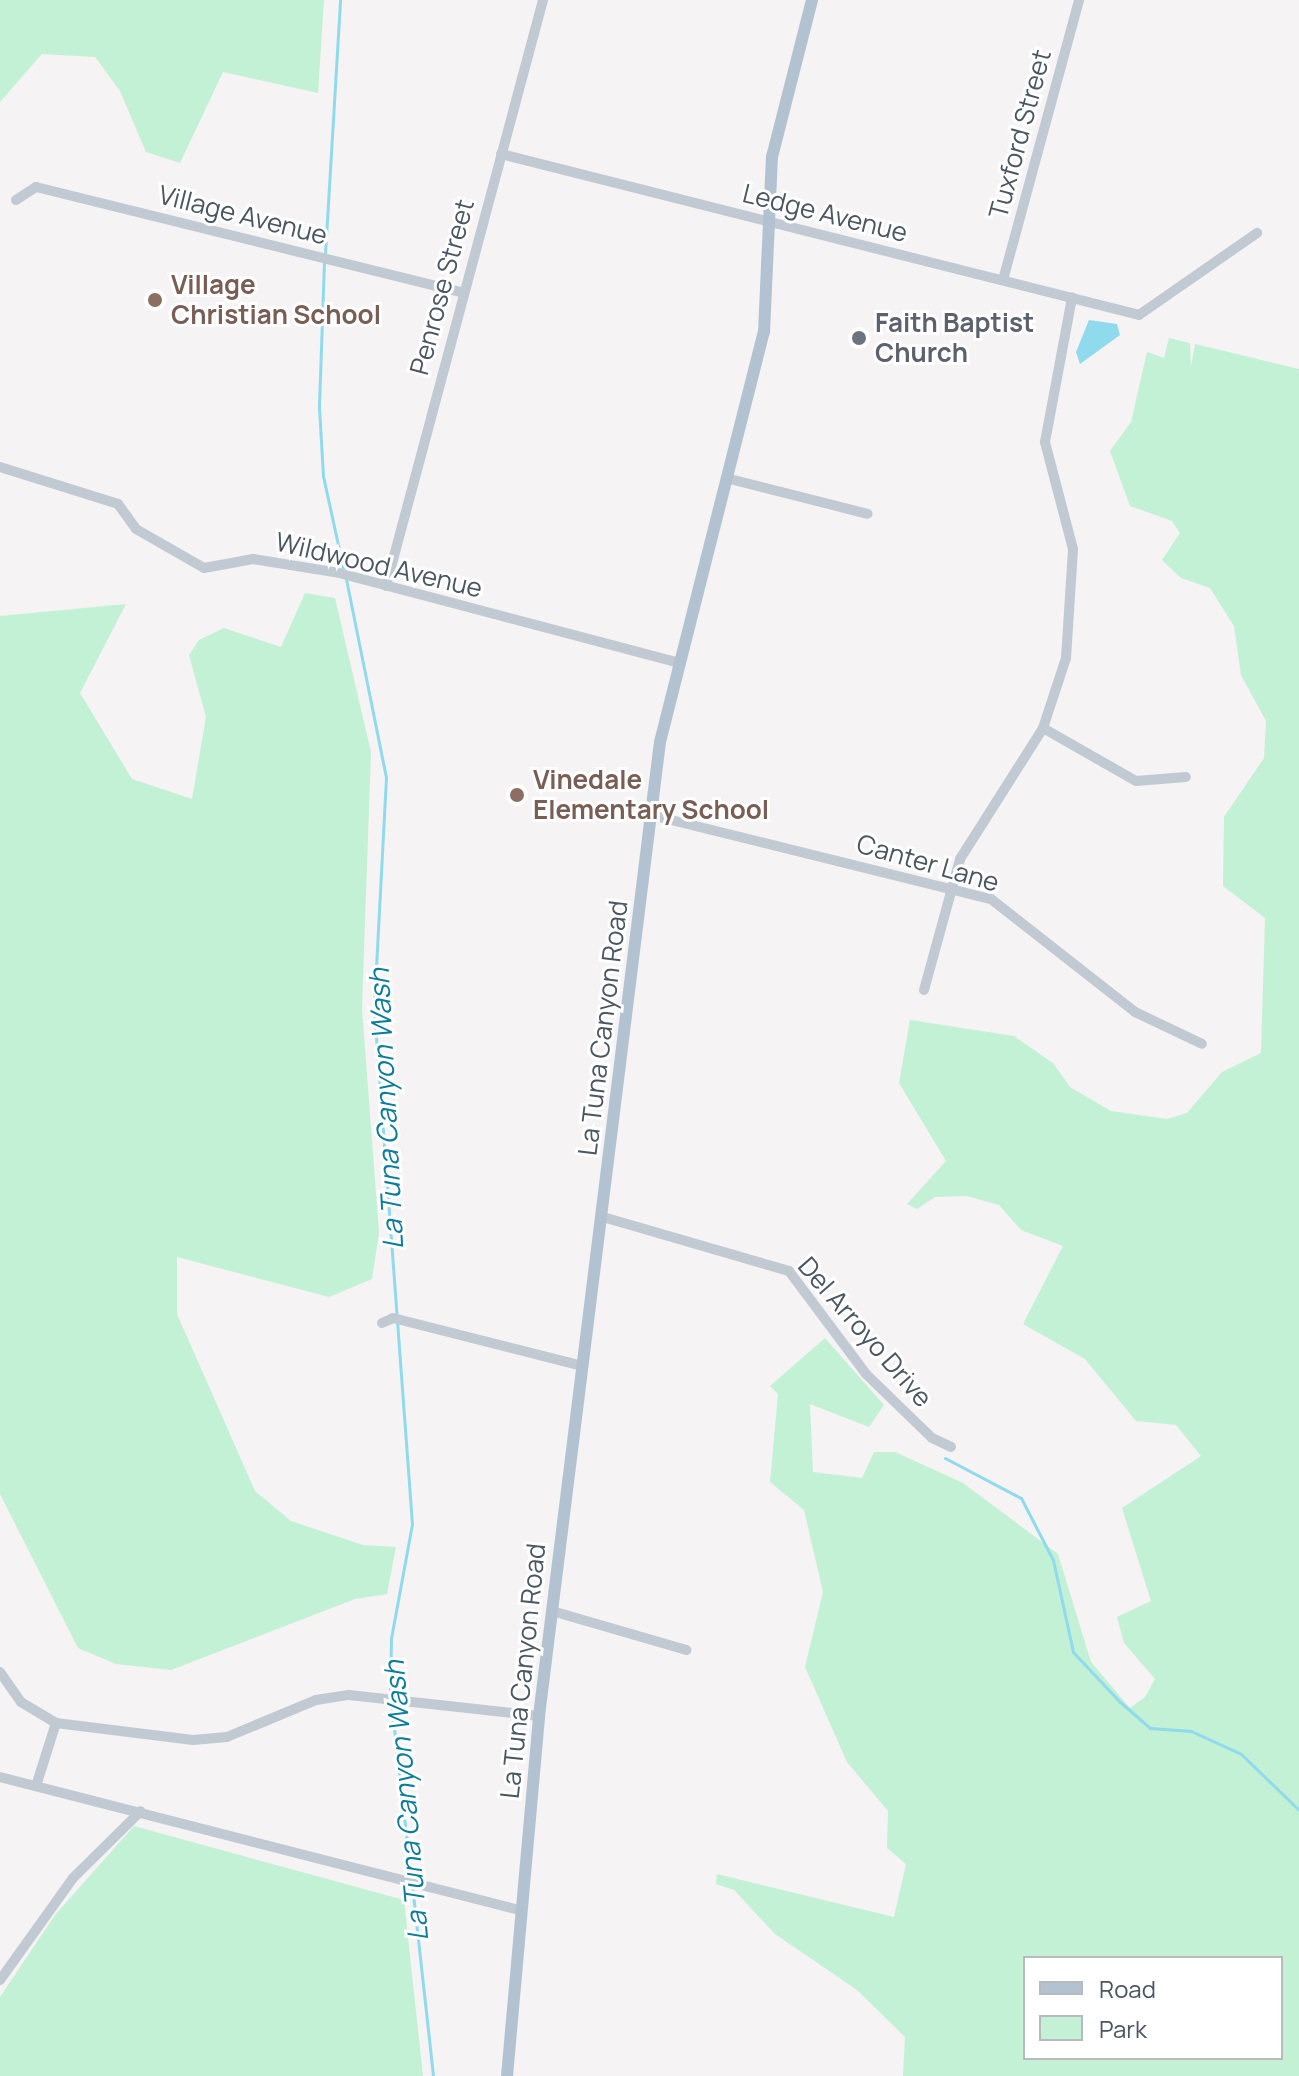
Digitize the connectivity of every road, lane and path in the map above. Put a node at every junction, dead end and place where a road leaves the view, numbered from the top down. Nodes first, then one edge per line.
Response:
1 (543, 0) edge
2 (812, 0) edge
3 (1079, 0) edge
4 (501, 154) junction
5 (16, 200) dead end
6 (772, 222) junction
7 (1257, 233) dead end
8 (1003, 280) junction
9 (463, 293) junction
10 (1072, 298) junction
11 (0, 467) edge
12 (726, 478) junction
13 (868, 514) dead end
14 (386, 586) junction
15 (676, 662) junction
16 (1043, 728) junction
17 (1186, 777) dead end
18 (651, 815) junction
19 (951, 888) junction
20 (924, 990) dead end
21 (1202, 1044) dead end
22 (603, 1217) junction
23 (393, 1320) dead end
24 (583, 1366) junction
25 (951, 1447) dead end
26 (552, 1611) junction
27 (686, 1650) dead end
28 (0, 1672) edge
29 (539, 1716) junction
30 (56, 1723) junction
31 (0, 1777) edge
32 (36, 1786) junction
33 (141, 1811) junction
34 (519, 1910) junction
35 (0, 1980) edge
36 (507, 2076) edge

1 - 4 street, Penrose Street
2 - 6 main road, La Tuna Canyon Road
3 - 8 street, Tuxford Street
4 - 6 street, Ledge Avenue
4 - 9 street, Penrose Street
5 - 9 street, Village Avenue
6 - 8 street, Ledge Avenue
6 - 12 main road, La Tuna Canyon Road
7 - 10 street, Ledge Avenue
8 - 10 street, Ledge Avenue
9 - 14 street, Penrose Street
10 - 16 street
11 - 14 street, Wildwood Avenue
12 - 13 street
12 - 15 main road, La Tuna Canyon Road
14 - 15 street, Wildwood Avenue
15 - 18 main road, La Tuna Canyon Road
16 - 17 street
16 - 19 street
18 - 19 street, Canter Lane
18 - 22 main road, La Tuna Canyon Road
19 - 20 street
19 - 21 street, Canter Lane
22 - 24 main road, La Tuna Canyon Road
22 - 25 street, Del Arroyo Drive
23 - 24 street
24 - 26 main road, La Tuna Canyon Road
26 - 27 street
26 - 29 main road, La Tuna Canyon Road
28 - 30 street
29 - 30 street
29 - 34 main road, La Tuna Canyon Road
30 - 32 street
31 - 32 street
32 - 33 street
33 - 34 street
33 - 35 street
34 - 36 main road, La Tuna Canyon Road

